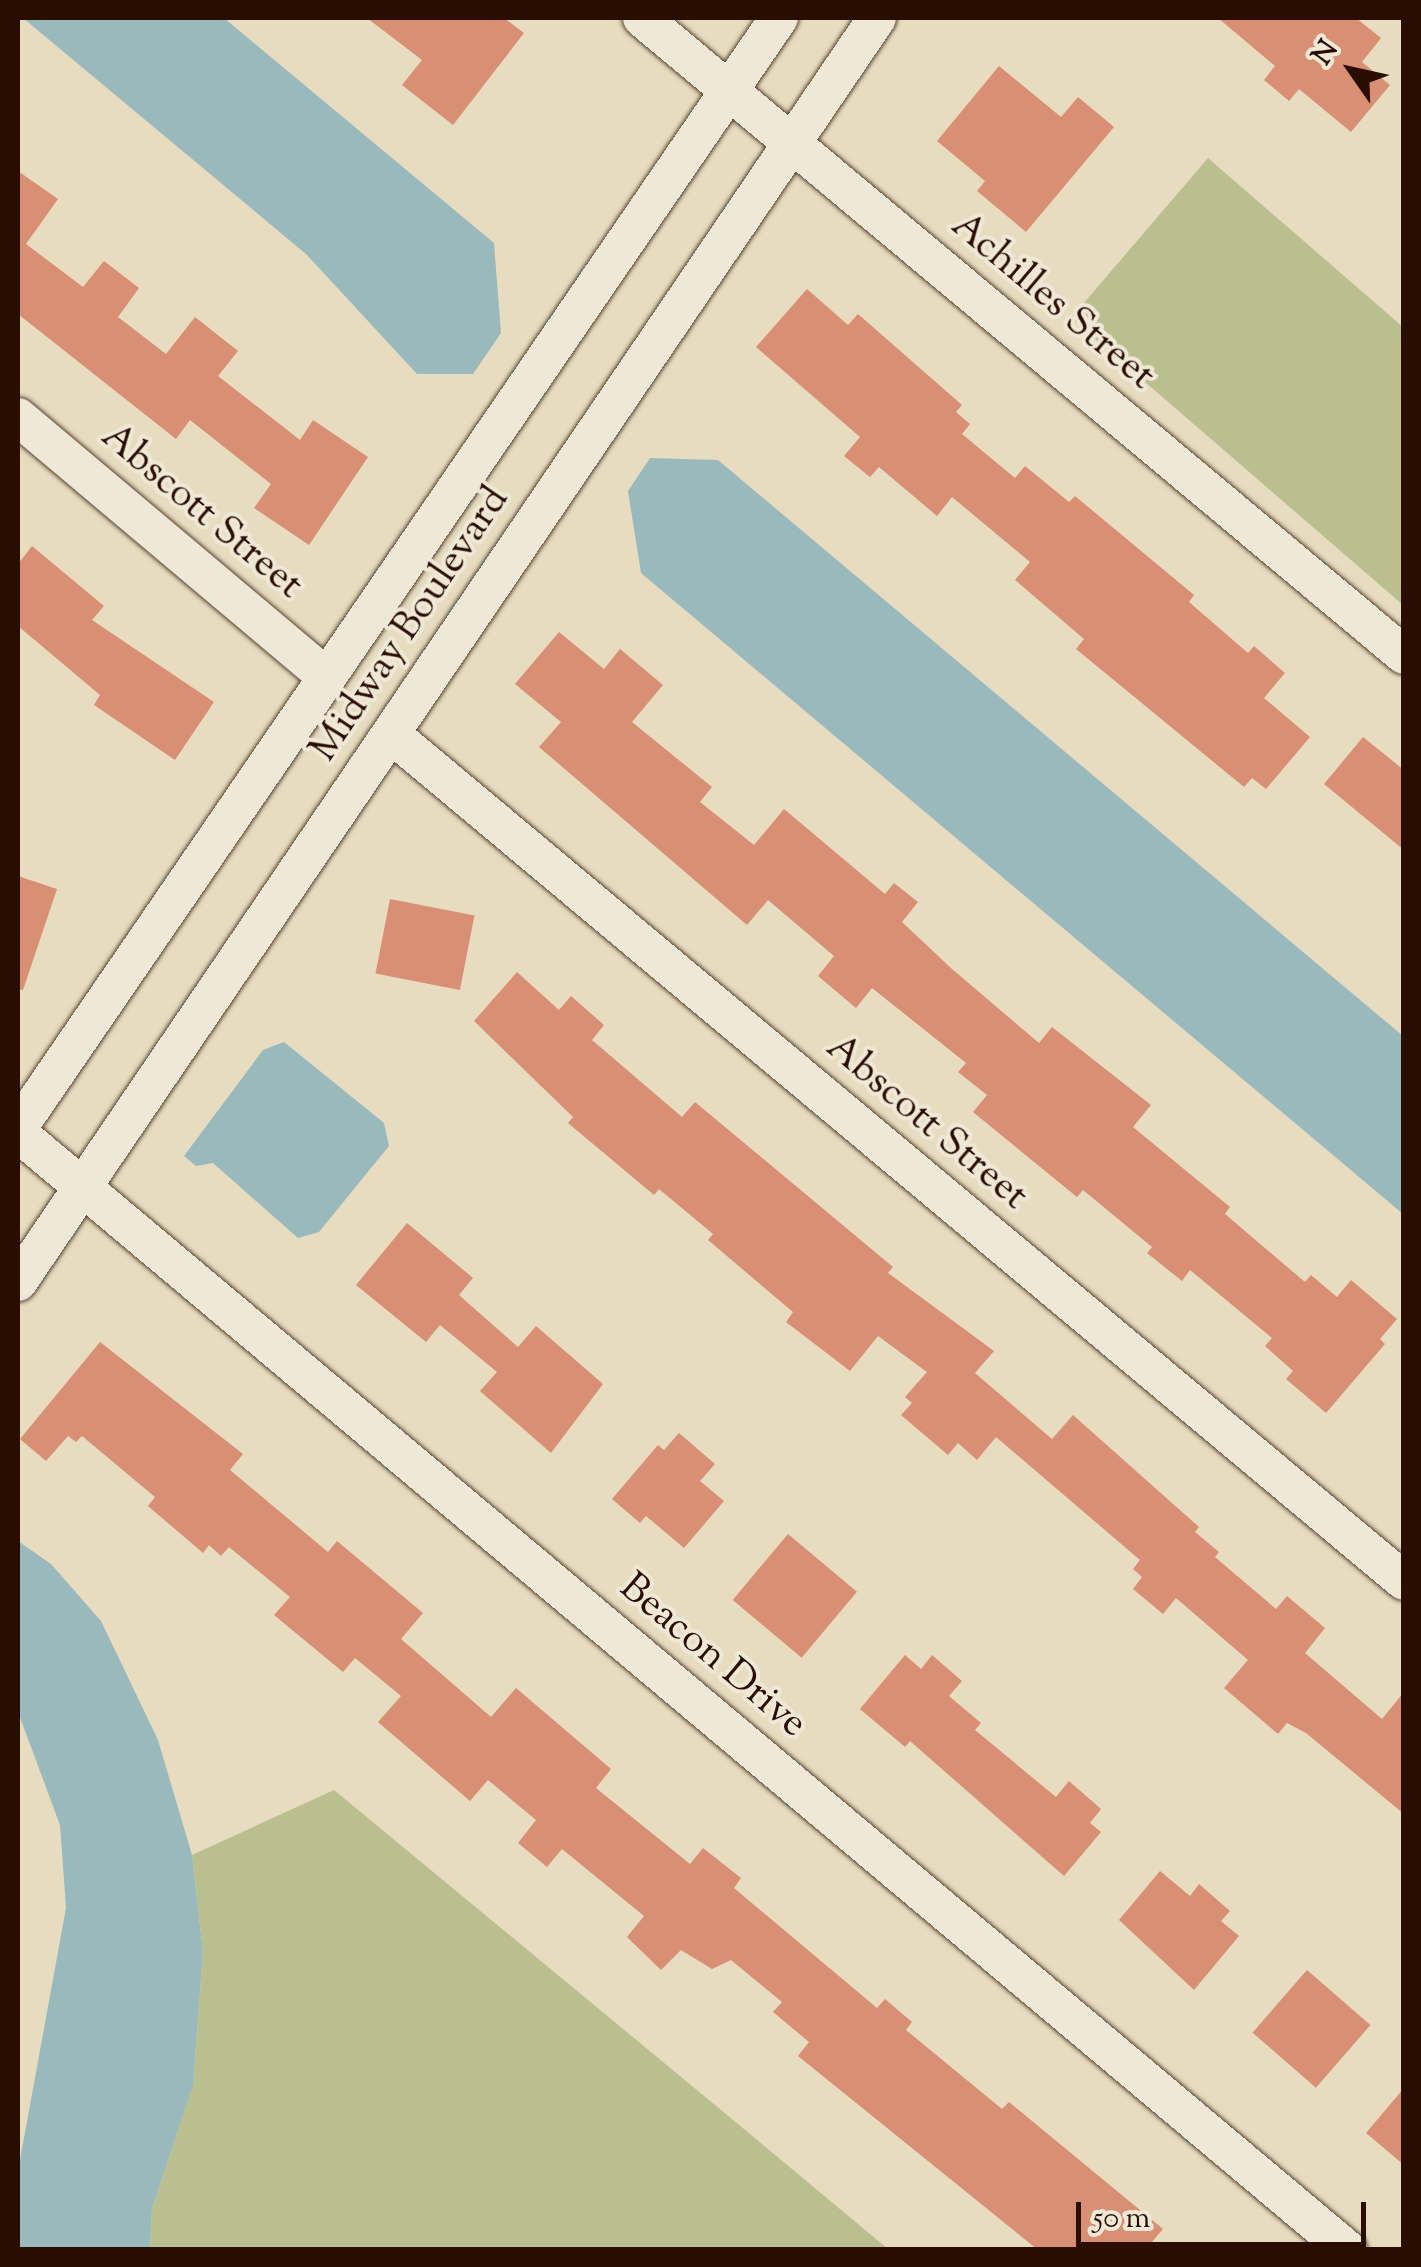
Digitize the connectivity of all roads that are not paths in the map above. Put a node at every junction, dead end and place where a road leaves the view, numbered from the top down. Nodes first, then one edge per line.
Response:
1 (642, 18) edge
2 (779, 18) edge
3 (877, 18) edge
4 (730, 91) junction
5 (792, 143) junction
6 (18, 417) edge
7 (1404, 655) edge
8 (326, 676) junction
9 (391, 734) junction
10 (18, 1131) edge
11 (82, 1187) junction
12 (18, 1282) edge
13 (1404, 1581) edge
14 (1348, 2250) edge

1 - 4 street, Achilles Street
2 - 4 street, Midway Boulevard
3 - 5 street, Midway Boulevard
4 - 5 street, Achilles Street
4 - 8 street, Midway Boulevard
5 - 7 street, Achilles Street
5 - 9 street, Midway Boulevard
6 - 8 street, Abscott Street
8 - 10 street, Midway Boulevard
9 - 11 street, Midway Boulevard
9 - 13 street, Abscott Street
10 - 11 street, Beacon Drive
11 - 12 street, Midway Boulevard
11 - 14 street, Beacon Drive

